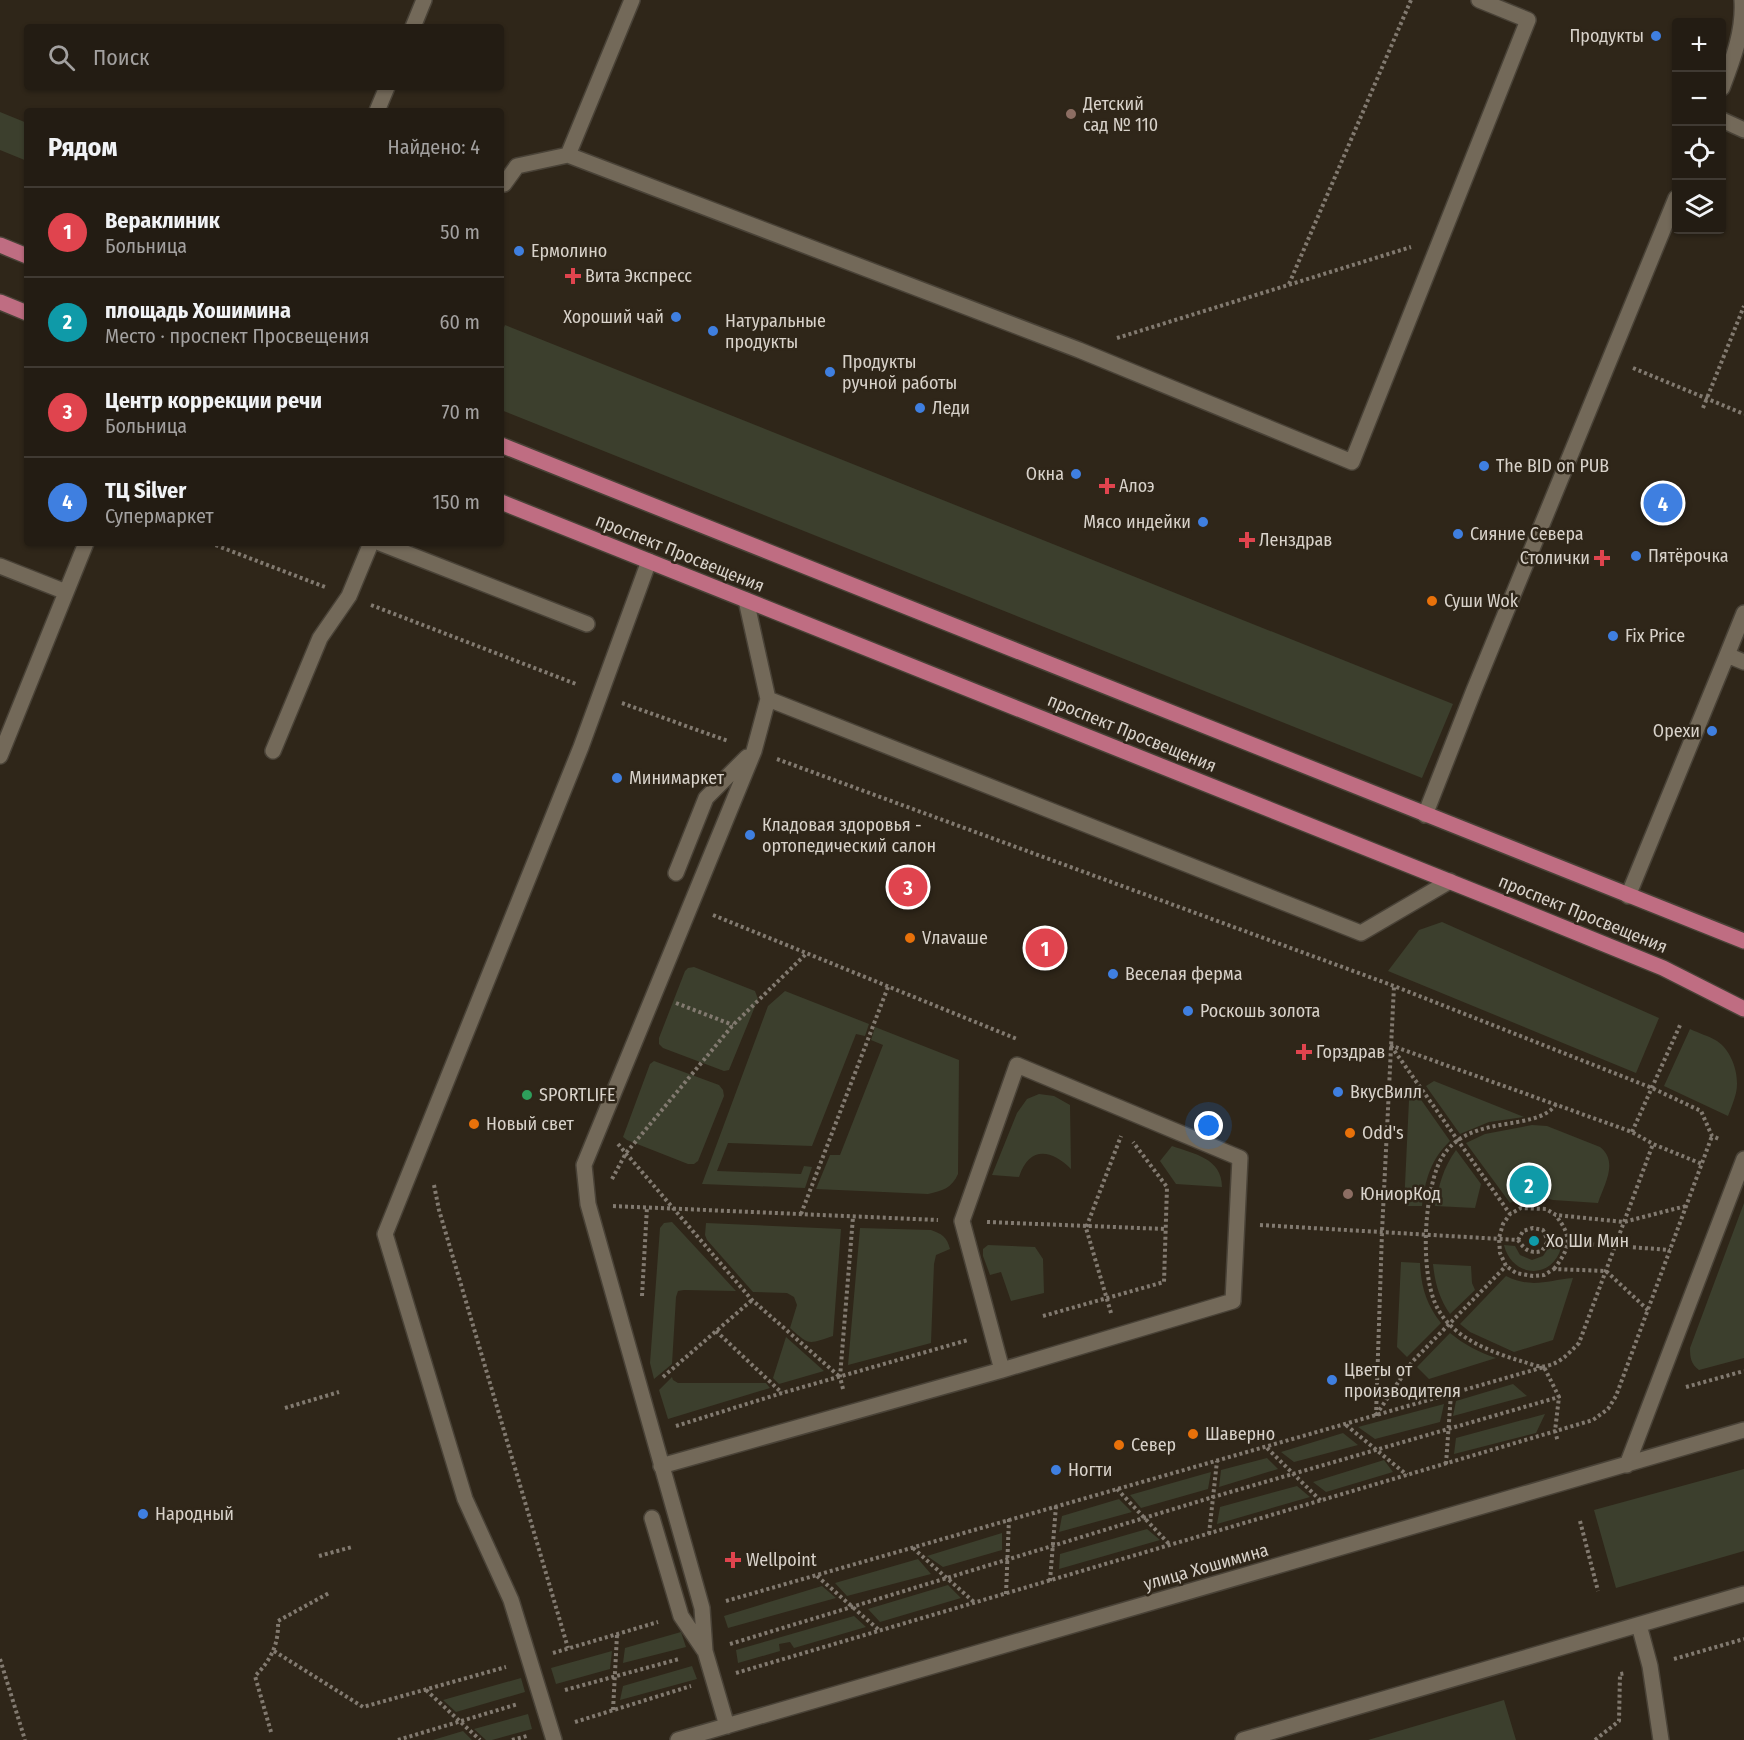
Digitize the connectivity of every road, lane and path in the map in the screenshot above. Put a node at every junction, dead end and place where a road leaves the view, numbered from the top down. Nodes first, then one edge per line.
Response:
1 (424, 0) edge
2 (632, 0) edge
3 (1411, 0) edge
4 (1479, 0) edge
5 (1742, 0) edge
6 (414, 24) edge
7 (1726, 78) edge
8 (386, 90) edge
9 (378, 108) edge
10 (1726, 122) edge
11 (1744, 129) edge
12 (568, 155) junction
13 (504, 183) dead end
14 (1672, 210) edge
15 (1443, 237) junction
16 (0, 245) edge
17 (24, 255) edge
18 (1289, 285) junction
19 (0, 302) edge
20 (1744, 306) edge
21 (24, 312) edge
22 (1079, 350) junction
23 (1610, 359) junction
24 (1707, 398) junction
25 (1703, 408) dead end
26 (1744, 414) edge
27 (504, 446) edge
28 (504, 503) edge
29 (85, 546) edge
30 (218, 546) edge
31 (370, 546) edge
32 (388, 546) edge
33 (649, 561) junction
34 (0, 566) edge
35 (66, 592) junction
36 (349, 596) junction
37 (746, 600) junction
38 (1744, 613) edge
39 (586, 624) dead end
40 (1727, 655) junction
41 (1744, 662) edge
42 (600, 694) junction
43 (768, 699) junction
44 (616, 713) dead end
45 (5, 730) edge
46 (273, 751) dead end
47 (754, 751) junction
48 (0, 756) edge
49 (1425, 815) junction
50 (676, 873) dead end
51 (1450, 881) junction
52 (1628, 896) junction
53 (690, 905) junction
54 (1744, 941) edge
55 (807, 953) junction
56 (1394, 986) junction
57 (888, 987) junction
58 (674, 1003) dead end
59 (1744, 1011) edge
60 (1681, 1023) dead end
61 (733, 1025) junction
62 (1019, 1040) dead end
63 (1390, 1045) junction
64 (1652, 1088) junction
65 (1556, 1104) junction
66 (1632, 1132) junction
67 (1712, 1136) junction
68 (1719, 1139) dead end
69 (615, 1141) dead end
70 (1458, 1141) junction
71 (1653, 1144) junction
72 (626, 1153) junction
73 (1744, 1159) edge
74 (1702, 1164) junction
75 (434, 1174) dead end
76 (593, 1205) junction
77 (1686, 1206) junction
78 (647, 1207) junction
79 (673, 1209) junction
80 (801, 1214) junction
81 (1510, 1214) junction
82 (1556, 1215) junction
83 (853, 1217) junction
84 (962, 1221) junction
85 (1624, 1222) junction
86 (1270, 1226) dead end
87 (1086, 1228) junction
88 (1165, 1229) junction
89 (1382, 1232) junction
90 (1426, 1234) junction
91 (1499, 1238) junction
92 (1518, 1240) junction
93 (1548, 1241) junction
94 (1568, 1241) junction
95 (1616, 1245) junction
96 (1670, 1250) junction
97 (1506, 1266) junction
98 (1554, 1269) junction
99 (1605, 1271) junction
100 (642, 1297) dead end
101 (1106, 1298) junction
102 (752, 1299) junction
103 (1648, 1310) junction
104 (1043, 1316) dead end
105 (1449, 1324) junction
106 (716, 1331) junction
107 (1119, 1335) junction
108 (970, 1340) dead end
109 (1544, 1367) junction
110 (1002, 1370) junction
111 (1744, 1371) edge
112 (840, 1377) junction
113 (657, 1382) dead end
114 (1686, 1387) dead end
115 (339, 1392) dead end
116 (782, 1393) junction
117 (1451, 1394) junction
118 (1559, 1397) junction
119 (285, 1408) dead end
120 (849, 1412) junction
121 (1376, 1416) junction
122 (1346, 1425) junction
123 (671, 1428) dead end
124 (1449, 1428) junction
125 (1744, 1430) edge
126 (1555, 1431) junction
127 (1558, 1442) dead end
128 (1266, 1448) junction
129 (1376, 1449) junction
130 (1217, 1461) junction
131 (1446, 1464) junction
132 (1627, 1465) junction
133 (661, 1466) junction
134 (1293, 1473) junction
135 (1407, 1475) junction
136 (1118, 1489) junction
137 (1213, 1497) junction
138 (1321, 1501) junction
139 (1056, 1506) junction
140 (652, 1518) dead end
141 (1145, 1518) junction
142 (1010, 1520) junction
143 (1580, 1521) dead end
144 (1209, 1534) junction
145 (1053, 1545) junction
146 (1171, 1545) junction
147 (352, 1546) dead end
148 (912, 1548) junction
149 (319, 1556) dead end
150 (1007, 1559) junction
151 (817, 1575) junction
152 (946, 1578) junction
153 (1050, 1581) junction
154 (1598, 1592) dead end
155 (329, 1593) dead end
156 (1006, 1594) junction
157 (1744, 1594) edge
158 (975, 1603) junction
159 (851, 1606) junction
160 (702, 1608) junction
161 (681, 1616) junction
162 (1639, 1625) junction
163 (880, 1631) junction
164 (617, 1635) junction
165 (1744, 1639) edge
166 (568, 1648) junction
167 (274, 1651) junction
168 (705, 1651) junction
169 (0, 1659) edge
170 (530, 1660) junction
171 (1650, 1666) junction
172 (616, 1677) junction
173 (713, 1680) junction
174 (426, 1690) junction
175 (541, 1696) junction
176 (613, 1710) junction
177 (460, 1722) junction
178 (727, 1726) junction
179 (271, 1732) dead end
180 (553, 1735) edge
181 (25, 1740) edge
182 (398, 1740) edge
183 (480, 1740) edge
184 (512, 1740) edge
185 (678, 1740) edge
186 (1243, 1740) edge
187 (1595, 1740) edge
188 (1661, 1740) edge

1 - 6 street
2 - 12 street
3 - 18 path
4 - 15 street
5 - 7 street
8 - 9 street
10 - 11 street
12 - 13 street
12 - 22 street
14 - 23 street
15 - 18 path
15 - 22 street
16 - 17 main road
18 - 22 path
19 - 21 main road
20 - 24 path
23 - 24 path
23 - 49 street
24 - 25 path
24 - 26 path
27 - 49 main road, проспект Просвещения
28 - 33 main road, проспект Просвещения
29 - 35 street
30 - 36 path
31 - 36 street
32 - 39 street
33 - 37 main road, проспект Просвещения
33 - 42 street
34 - 35 street
35 - 45 street
36 - 42 path
36 - 46 street
37 - 43 street
37 - 51 main road, проспект Просвещения
38 - 40 street
40 - 41 street
40 - 52 street
42 - 170 street
43 - 47 street
43 - 51 street
44 - 47 path
45 - 48 street
47 - 50 street
47 - 53 street
47 - 56 path
49 - 52 main road, проспект Просвещения
51 - 59 main road, проспект Просвещения
52 - 54 main road, проспект Просвещения
53 - 55 path
53 - 76 street
55 - 57 path
55 - 61 path
56 - 63 path
56 - 64 path
57 - 62 path
57 - 80 path
58 - 61 path
60 - 64 path
61 - 72 path
63 - 65 path
63 - 70 path
63 - 89 path
64 - 66 path
64 - 67 path
65 - 66 path
65 - 70 path
66 - 71 path
67 - 68 path
67 - 74 path
69 - 72 path
70 - 81 path
70 - 90 path
71 - 74 path
71 - 85 path
72 - 76 path
72 - 79 path
73 - 132 street
74 - 77 path
75 - 166 path
76 - 78 path
76 - 133 street
77 - 85 path
77 - 96 path
78 - 79 path
78 - 100 path
79 - 80 path
79 - 102 path
80 - 83 path
81 - 82 path
81 - 91 path
82 - 85 path
82 - 94 path
83 - 84 path
83 - 112 path
84 - 87 path
84 - 107 street
84 - 110 street
85 - 95 path
86 - 89 path
87 - 88 path
87 - 88 path
87 - 101 path
88 - 101 path
89 - 90 path
89 - 121 path
90 - 91 path
90 - 105 path
91 - 92 path
91 - 97 path
92 - 93 path
92 - 93 path
93 - 94 path
94 - 95 path
94 - 98 path
95 - 96 path
95 - 99 path
96 - 103 path
97 - 98 path
97 - 105 path
98 - 99 path
99 - 103 path
99 - 109 path
101 - 104 path
101 - 107 path
102 - 106 path
102 - 112 path
103 - 126 path
105 - 109 path
105 - 121 path
106 - 113 path
106 - 116 path
107 - 110 street
108 - 112 path
109 - 117 path
109 - 118 path
110 - 120 street
111 - 114 path
112 - 116 path
112 - 120 path
115 - 119 path
116 - 123 path
117 - 121 path
117 - 124 path
118 - 124 path
118 - 126 path
120 - 133 street
121 - 122 path
122 - 128 path
122 - 129 path
124 - 129 path
124 - 131 path
125 - 132 street, улица Хошимина
126 - 127 path
126 - 131 path
128 - 130 path
128 - 134 path
129 - 134 path
129 - 135 path
130 - 136 path
130 - 137 path
131 - 135 path
132 - 178 street, улица Хошимина
133 - 160 street
134 - 137 path
134 - 138 path
135 - 138 path
136 - 139 path
136 - 141 path
137 - 141 path
137 - 144 path
138 - 144 path
139 - 142 path
139 - 145 path
140 - 161 street
141 - 145 path
141 - 146 path
142 - 148 path
142 - 150 path
143 - 154 path
144 - 146 path
145 - 150 path
145 - 153 path
146 - 153 path
147 - 149 path
148 - 151 path
148 - 152 path
150 - 152 path
150 - 156 path
151 - 159 path
151 - 160 path
152 - 158 path
152 - 159 path
153 - 156 path
155 - 167 path
156 - 158 path
157 - 162 street
158 - 163 path
159 - 163 path
159 - 168 path
160 - 168 street
161 - 164 path
161 - 168 street
162 - 171 street
162 - 186 street
163 - 173 path
164 - 166 path
164 - 172 path
165 - 171 path
166 - 170 path
167 - 174 path
167 - 179 path
168 - 172 path
168 - 173 street
169 - 181 path
170 - 174 path
170 - 175 street
171 - 187 path
171 - 188 street
172 - 175 path
172 - 176 path
173 - 176 path
173 - 178 street
174 - 177 path
175 - 177 path
175 - 180 street
176 - 180 path
177 - 182 path
177 - 183 path
178 - 185 street, улица Хошимина
180 - 184 path

